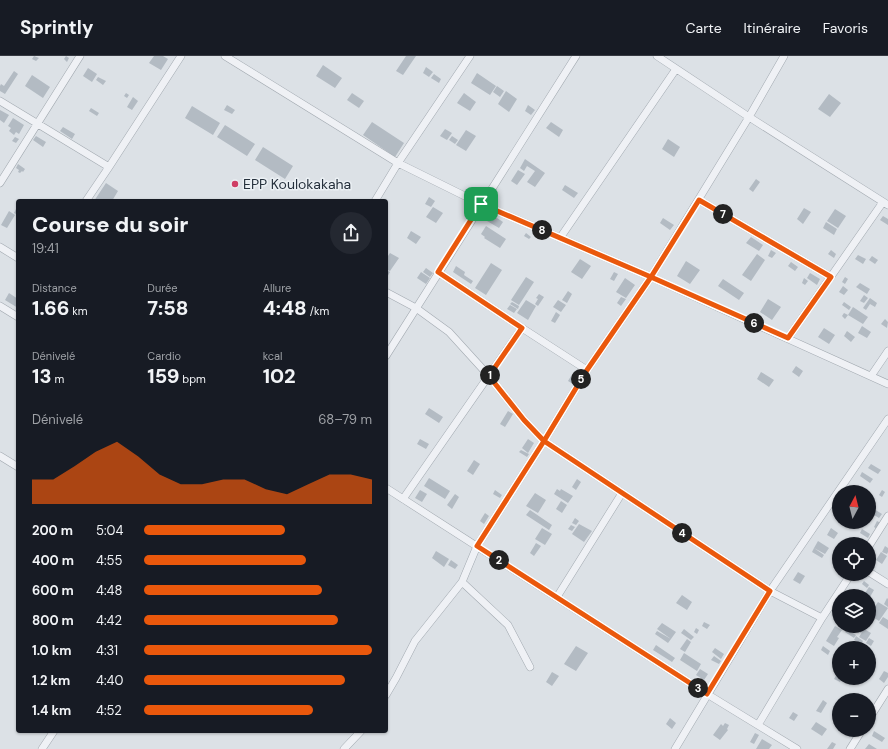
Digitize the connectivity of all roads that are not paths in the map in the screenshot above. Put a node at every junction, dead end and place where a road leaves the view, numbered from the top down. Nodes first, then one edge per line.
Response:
1 (80, 56) edge
2 (182, 56) edge
3 (225, 56) edge
4 (470, 56) edge
5 (576, 56) edge
6 (657, 56) edge
7 (784, 56) edge
8 (676, 68) junction
9 (0, 101) edge
10 (749, 117) junction
11 (37, 124) junction
12 (398, 163) junction
13 (109, 168) junction
14 (0, 183) edge
15 (87, 199) edge
16 (376, 199) edge
17 (699, 200) junction
18 (481, 204) junction
19 (885, 204) edge
20 (560, 238) junction
21 (0, 247) edge
22 (16, 257) edge
23 (438, 272) junction
24 (651, 277) junction
25 (831, 277) junction
26 (388, 293) edge
27 (0, 306) edge
28 (416, 308) junction
29 (16, 316) edge
30 (522, 328) junction
31 (788, 338) junction
32 (888, 351) edge
33 (388, 353) edge
34 (587, 370) junction
35 (489, 376) junction
36 (872, 376) junction
37 (888, 384) edge
38 (888, 419) edge
39 (544, 441) junction
40 (0, 456) edge
41 (16, 466) edge
42 (388, 489) edge
43 (622, 493) junction
44 (403, 499) junction
45 (888, 516) edge
46 (875, 537) edge
47 (477, 546) junction
48 (876, 576) edge
49 (846, 581) edge
50 (462, 582) junction
51 (888, 584) edge
52 (770, 591) junction
53 (557, 597) junction
54 (822, 618) junction
55 (530, 667) dead end
56 (888, 689) edge
57 (388, 692) edge
58 (707, 694) junction
59 (876, 708) edge
60 (758, 725) junction
61 (53, 733) edge
62 (359, 733) edge
63 (858, 737) edge
64 (42, 749) edge
65 (344, 749) edge
66 (675, 749) edge
67 (797, 749) edge
68 (850, 749) edge

1 - 11 street
2 - 13 street
3 - 12 street
4 - 12 street
5 - 18 street
6 - 8 street
7 - 10 street
8 - 10 street
8 - 20 street
9 - 11 street
10 - 17 street
10 - 19 street
11 - 13 street
11 - 14 street
12 - 16 street
12 - 18 street
13 - 15 street
17 - 24 street
17 - 25 street
18 - 20 street
18 - 23 street
19 - 25 street
20 - 24 street
21 - 22 street
23 - 28 street
23 - 30 street
24 - 31 street
24 - 34 street
25 - 31 street
26 - 28 street
27 - 29 street
28 - 33 street
28 - 35 street
30 - 34 street
30 - 35 street
31 - 36 street
32 - 36 street
34 - 39 street
35 - 39 street
35 - 44 street
36 - 37 street
38 - 52 street
39 - 43 street
39 - 47 street
40 - 41 street
42 - 44 street
43 - 52 street
43 - 53 street
44 - 47 street
45 - 46 street
47 - 50 street
47 - 53 street
48 - 51 street
49 - 54 street
50 - 55 street
50 - 57 street
52 - 54 street
52 - 58 street
53 - 58 street
54 - 60 street
56 - 59 street
58 - 60 street
58 - 66 street
60 - 67 street
61 - 64 street
62 - 65 street
63 - 68 street

